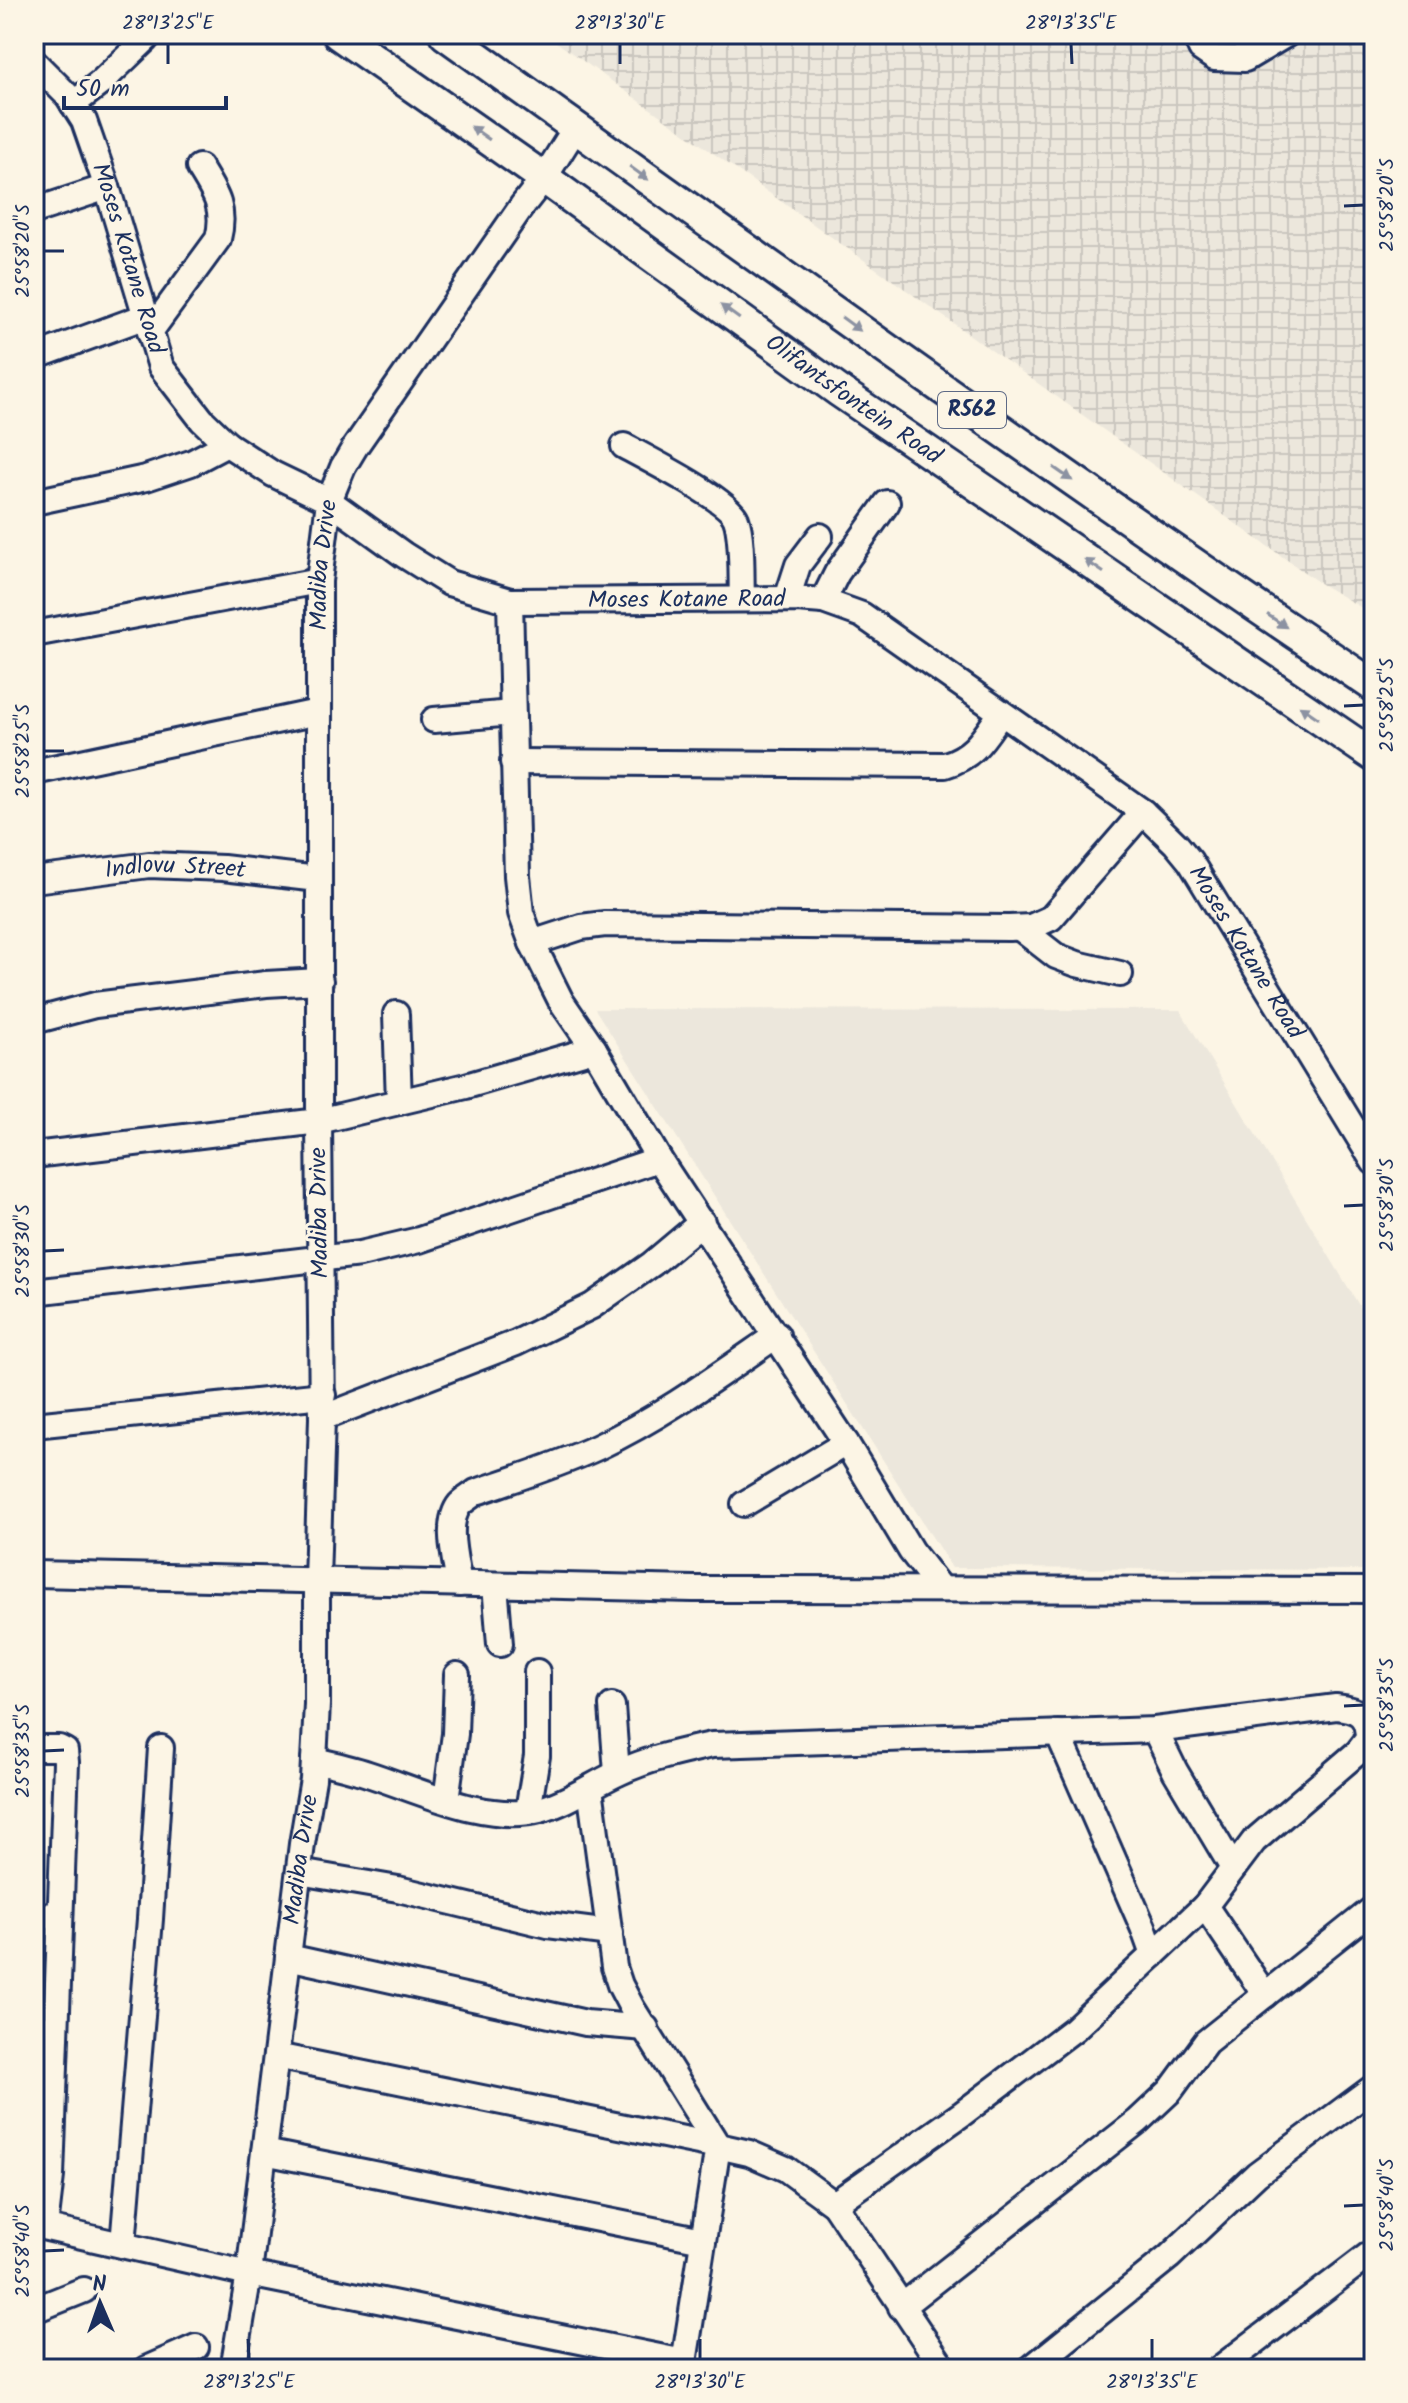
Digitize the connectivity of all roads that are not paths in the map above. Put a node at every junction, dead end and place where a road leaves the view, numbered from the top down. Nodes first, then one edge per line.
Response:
1 (338, 34) edge
2 (445, 34) edge
3 (1195, 34) edge
4 (1287, 34) edge
5 (146, 39) dead end
6 (34, 62) edge
7 (73, 104) junction
8 (576, 127) junction
9 (199, 167) dead end
10 (544, 178) junction
11 (107, 187) junction
12 (34, 211) edge
13 (148, 324) junction
14 (34, 357) edge
15 (227, 444) junction
16 (624, 446) dead end
17 (329, 501) junction
18 (34, 502) edge
19 (887, 503) dead end
20 (820, 536) dead end
21 (319, 581) junction
22 (742, 599) junction
23 (787, 599) junction
24 (510, 601) junction
25 (823, 601) junction
26 (34, 634) edge
27 (1374, 686) edge
28 (318, 712) junction
29 (512, 713) junction
30 (1001, 713) junction
31 (434, 720) dead end
32 (1374, 756) edge
33 (513, 762) junction
34 (34, 772) edge
35 (1143, 812) junction
36 (318, 879) junction
37 (34, 880) edge
38 (1020, 928) junction
39 (532, 943) junction
40 (1120, 974) dead end
41 (320, 981) junction
42 (396, 1014) dead end
43 (34, 1021) edge
44 (594, 1049) junction
45 (399, 1102) junction
46 (319, 1121) junction
47 (34, 1155) edge
48 (659, 1159) junction
49 (1374, 1162) edge
50 (702, 1222) junction
51 (321, 1258) junction
52 (34, 1292) edge
53 (777, 1335) junction
54 (322, 1406) junction
55 (34, 1425) edge
56 (846, 1443) junction
57 (744, 1504) dead end
58 (34, 1574) edge
59 (317, 1581) junction
60 (459, 1584) junction
61 (495, 1585) junction
62 (940, 1588) junction
63 (1374, 1590) edge
64 (500, 1644) dead end
65 (537, 1672) dead end
66 (457, 1675) dead end
67 (612, 1706) dead end
68 (1155, 1730) junction
69 (1058, 1733) junction
70 (34, 1748) edge
71 (161, 1748) dead end
72 (314, 1760) junction
73 (617, 1773) junction
74 (590, 1788) junction
75 (446, 1800) junction
76 (528, 1811) junction
77 (1233, 1868) junction
78 (299, 1872) junction
79 (1205, 1906) junction
80 (1374, 1908) edge
81 (34, 1915) edge
82 (60, 1916) junction
83 (610, 1933) junction
84 (1153, 1955) junction
85 (288, 1957) junction
86 (1265, 1995) junction
87 (646, 2028) junction
88 (276, 2056) junction
89 (1374, 2087) edge
90 (718, 2146) junction
91 (264, 2152) junction
92 (834, 2204) junction
93 (39, 2226) edge
94 (703, 2240) junction
95 (123, 2245) junction
96 (1374, 2251) edge
97 (249, 2274) junction
98 (84, 2290) dead end
99 (901, 2307) junction
100 (34, 2310) edge
101 (196, 2347) dead end
102 (684, 2366) edge
103 (146, 2369) edge
104 (233, 2369) edge
105 (944, 2369) edge
106 (1030, 2369) edge
107 (1219, 2369) edge

10 -> 1 main road, Olifantsfontein Road / R562
2 - 8 main road, R562
3 - 4 street
5 - 7 street
6 - 7 street, Moses Kotane Road
7 - 11 street, Moses Kotane Road
8 - 10 street, Madiba Drive
8 -> 27 main road, R562
9 - 13 street
10 - 17 street, Madiba Drive
32 -> 10 main road, Olifantsfontein Road / R562
11 - 12 street
11 - 13 street, Moses Kotane Road
13 - 14 street
13 - 15 street, Moses Kotane Road
15 - 17 street, Moses Kotane Road
15 - 18 street
16 - 22 street
17 - 21 street, Madiba Drive
17 - 24 street, Moses Kotane Road
19 - 25 street
20 - 23 street
21 - 26 street
21 - 28 street, Madiba Drive
22 - 23 street, Moses Kotane Road
22 - 24 street, Moses Kotane Road
23 - 25 street, Moses Kotane Road
24 - 29 street
25 - 30 street, Moses Kotane Road
28 - 34 street
28 - 36 street, Madiba Drive
29 - 31 street
29 - 33 street
30 - 33 street
30 - 35 street, Moses Kotane Road
33 - 39 street
35 - 38 street
35 - 49 street, Moses Kotane Road
36 - 37 street, Indlovu Street
36 - 41 street, Madiba Drive
38 - 39 street
38 - 40 street
39 - 44 street
41 - 43 street
41 - 46 street, Madiba Drive
42 - 45 street
44 - 45 street
44 - 48 street
45 - 46 street
46 - 47 street
46 - 51 street, Madiba Drive
48 - 50 street
48 - 51 street
50 - 53 street
50 - 54 street
51 - 52 street
51 - 54 street, Madiba Drive
53 - 56 street
53 - 60 street
54 - 55 street
54 - 59 street, Madiba Drive
56 - 57 street
56 - 62 street
58 - 59 street
59 - 60 street
59 - 72 street, Madiba Drive
60 - 61 street
61 - 62 street
61 - 64 street
62 - 63 street
65 - 76 street
66 - 75 street
67 - 73 street
68 - 69 street
68 - 77 street
68 - 77 street
69 - 73 street
69 - 84 street
70 - 82 street
71 - 95 street
72 - 75 street
72 - 78 street, Madiba Drive
73 - 74 street
74 - 76 street
74 - 83 street
75 - 76 street
77 - 79 street
78 - 83 street
78 - 85 street, Madiba Drive
79 - 84 street
79 - 86 street
80 - 86 street
81 - 82 street
82 - 93 street
83 - 87 street
84 - 92 street
85 - 87 street
85 - 88 street, Madiba Drive
86 - 99 street
87 - 90 street
88 - 90 street
88 - 91 street, Madiba Drive
89 - 106 street
90 - 92 street
90 - 94 street
91 - 94 street
91 - 97 street, Madiba Drive
92 - 99 street
93 - 95 street
94 - 102 street
95 - 97 street
96 - 107 street
97 - 102 street
97 - 104 street, Madiba Drive
98 - 100 street
99 - 105 street
101 - 103 street

